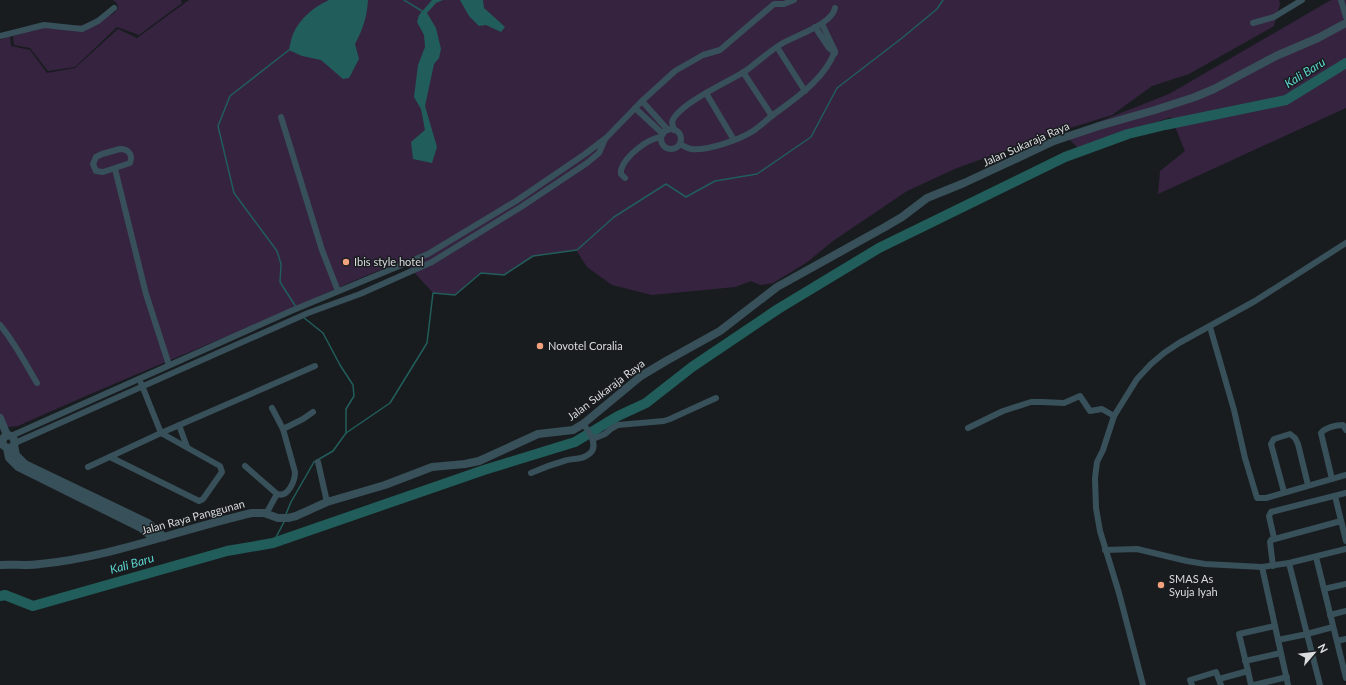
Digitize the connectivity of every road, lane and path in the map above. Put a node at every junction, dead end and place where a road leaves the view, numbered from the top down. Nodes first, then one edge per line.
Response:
1 (794, 0) edge
2 (1302, 0) edge
3 (1341, 0) edge
4 (775, 2) edge
5 (114, 8) dead end
6 (835, 8) dead end
7 (1346, 17) edge
8 (1253, 23) dead end
9 (1346, 23) edge
10 (822, 24) junction
11 (815, 27) junction
12 (0, 36) edge
13 (777, 47) junction
14 (835, 53) junction
15 (743, 72) junction
16 (805, 91) junction
17 (706, 93) junction
18 (642, 101) junction
19 (635, 108) junction
20 (772, 116) junction
21 (281, 117) dead end
22 (667, 133) junction
23 (606, 138) junction
24 (734, 140) junction
25 (680, 144) junction
26 (115, 169) junction
27 (625, 178) dead end
28 (1346, 243) edge
29 (428, 254) junction
30 (432, 262) junction
31 (365, 281) junction
32 (369, 289) junction
33 (338, 291) junction
34 (0, 326) edge
35 (1210, 327) junction
36 (169, 365) junction
37 (315, 366) dead end
38 (140, 379) junction
39 (37, 383) dead end
40 (142, 386) junction
41 (716, 398) dead end
42 (272, 408) dead end
43 (313, 412) dead end
44 (1114, 416) junction
45 (0, 418) edge
46 (179, 425) junction
47 (585, 426) junction
48 (968, 428) dead end
49 (283, 429) junction
50 (1346, 430) edge
51 (161, 433) junction
52 (593, 438) junction
53 (7, 442) edge
54 (187, 447) junction
55 (110, 457) junction
56 (318, 462) dead end
57 (245, 466) dead end
58 (88, 467) dead end
59 (432, 467) joint
60 (531, 473) dead end
61 (1346, 475) edge
62 (1332, 479) junction
63 (1308, 485) junction
64 (74, 491) junction
65 (1284, 492) junction
66 (1346, 493) edge
67 (277, 494) junction
68 (1335, 496) junction
69 (327, 502) junction
70 (266, 514) junction
71 (1341, 521) junction
72 (164, 537) junction
73 (155, 538) junction
74 (1274, 538) junction
75 (1346, 541) edge
76 (1346, 549) edge
77 (1105, 550) junction
78 (1316, 557) junction
79 (1289, 563) junction
80 (0, 565) edge
81 (1273, 566) junction
82 (1262, 567) junction
83 (1346, 584) edge
84 (1324, 590) junction
85 (1346, 611) edge
86 (1330, 615) junction
87 (1275, 626) junction
88 (1334, 627) junction
89 (1307, 634) junction
90 (1346, 639) edge
91 (1278, 640) junction
92 (1337, 641) junction
93 (1281, 653) junction
94 (1246, 661) junction
95 (1345, 666) edge
96 (1248, 671) junction
97 (1287, 677) junction
98 (1346, 678) edge
99 (1220, 682) edge
100 (1143, 685) edge
101 (1192, 685) edge
102 (1251, 685) edge
103 (1254, 685) edge
104 (1288, 685) edge
105 (1320, 685) edge

1 - 4 street
2 - 8 street
3 - 7 street
4 - 18 street
5 - 12 street
6 - 10 street
9 - 47 street, Jalan Sukaraja Raya
10 - 11 street
10 - 14 street
11 - 13 street
11 - 14 street
13 - 15 street
13 - 16 street
14 - 16 street
15 - 17 street
15 - 20 street
16 - 20 street
17 - 22 street
17 - 24 street
18 - 19 street
18 - 22 street
19 - 22 street
19 - 23 street
20 - 24 street
21 - 33 street
22 - 25 street
22 - 25 street
22 - 27 street
23 - 29 street
23 - 30 street
24 - 25 street
26 - 26 street
26 - 36 street
28 - 35 street
29 - 30 street
29 - 31 street
30 - 32 street
31 - 32 street
31 - 33 street
32 - 40 street
33 - 36 street
34 - 39 street
35 - 44 street
35 - 65 street
36 - 38 street
37 - 46 street
38 - 40 street
38 - 53 street
40 - 51 street
40 - 53 street
41 - 52 street
42 - 49 street
43 - 49 street
44 - 48 street
44 - 77 street
45 - 53 street
46 - 51 street
46 - 54 street
47 - 52 street
47 - 59 street, Jalan Sukaraja Raya
49 - 67 street
50 - 62 street
51 - 54 street
51 - 55 street
52 - 60 street
53 - 64 street
54 - 55 street
55 - 58 street
56 - 69 street
57 - 67 street
59 - 69 street, Jalan Raya Panggunan
61 - 62 street
62 - 63 street
63 - 65 street
63 - 65 street
64 - 72 street
64 - 73 street
66 - 68 street
67 - 70 street
68 - 71 street
68 - 74 street
69 - 70 street, Jalan Raya Panggunan
70 - 72 street, Jalan Raya Panggunan
71 - 74 street
71 - 75 street
72 - 73 street, Jalan Raya Panggunan
73 - 80 street, Jalan Raya Panggunan
74 - 81 street
76 - 78 street
77 - 82 street
77 - 100 street
78 - 79 street
78 - 84 street
79 - 81 street
79 - 89 street
81 - 82 street
82 - 87 street
83 - 84 street
84 - 86 street
85 - 86 street
86 - 88 street
87 - 91 street
87 - 94 street
88 - 89 street
88 - 92 street
89 - 91 street
89 - 105 street
90 - 92 street
91 - 93 street
92 - 95 street
93 - 94 street
93 - 97 street
94 - 96 street
95 - 98 street
96 - 99 street
96 - 102 street
97 - 103 street
97 - 104 street
99 - 101 street

